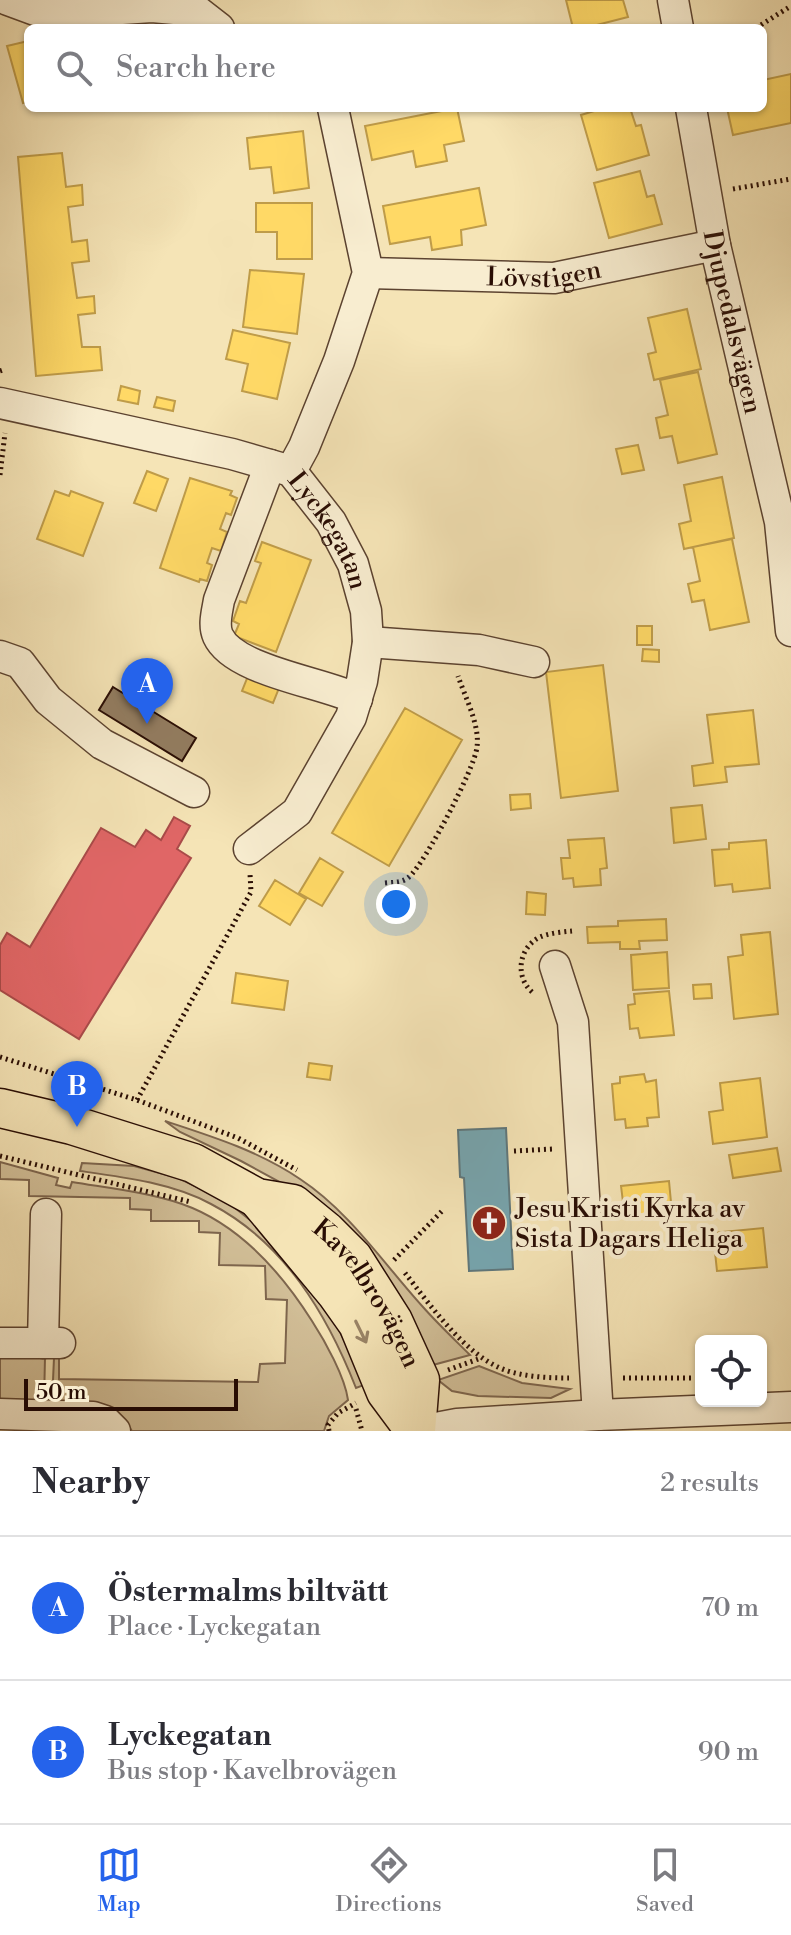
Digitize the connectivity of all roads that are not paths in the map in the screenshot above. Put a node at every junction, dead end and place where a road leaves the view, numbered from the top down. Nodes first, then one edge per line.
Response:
1 (8, 0) edge
2 (673, 0) edge
3 (214, 24) edge
4 (677, 24) edge
5 (334, 112) edge
6 (692, 112) edge
7 (715, 245) junction
8 (368, 273) junction
9 (4, 413) edge
10 (281, 468) junction
11 (791, 631) edge
12 (368, 642) junction
13 (0, 656) edge
14 (534, 662) dead end
15 (357, 699) junction
16 (194, 792) dead end
17 (249, 849) road end
18 (555, 966) dead end
19 (0, 1108) edge
20 (46, 1214) dead end
21 (0, 1343) edge
22 (791, 1407) edge
23 (0, 1414) edge
24 (598, 1415) junction
25 (115, 1431) edge
26 (417, 1431) edge

1 - 3 street
2 - 4 street
5 - 8 street
6 - 7 street, Djupedalsvägen
7 - 8 street, Lövstigen
7 - 11 street, Djupedalsvägen
8 - 10 street
9 - 10 street, Lyckegatan
10 - 12 street, Lyckegatan
10 - 15 street
12 - 14 street
12 - 15 street, Lyckegatan
13 - 16 street
15 - 17 street, Lyckegatan
18 - 24 street
19 - 26 main road, Kavelbrovägen
20 - 21 street
22 - 24 street
23 - 25 street
24 - 26 street

